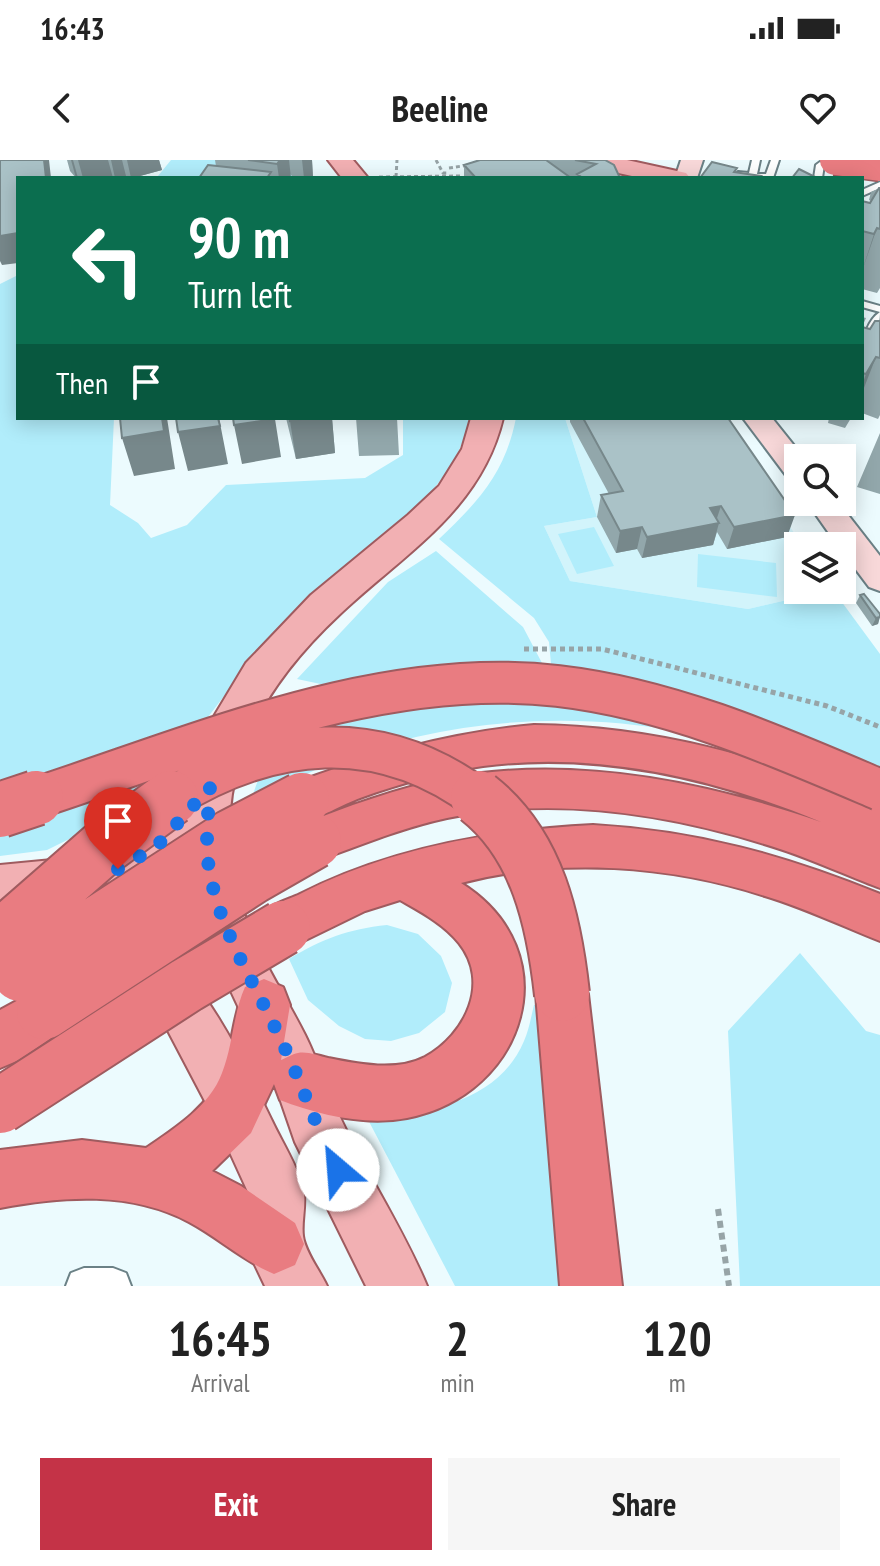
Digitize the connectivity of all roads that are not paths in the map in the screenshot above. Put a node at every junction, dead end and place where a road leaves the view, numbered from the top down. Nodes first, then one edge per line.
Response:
1 (340, 160) edge
2 (591, 160) edge
3 (756, 160) edge
4 (835, 167) edge
5 (876, 169) edge
6 (725, 172) edge
7 (689, 174) edge
8 (353, 176) edge
9 (627, 176) edge
10 (752, 176) joint
11 (880, 185) edge
12 (864, 209) edge
13 (880, 312) edge
14 (866, 331) edge
15 (486, 420) edge
16 (759, 420) edge
17 (784, 453) edge
18 (833, 516) edge
19 (880, 579) edge
20 (214, 772) junction
21 (880, 790) edge
22 (0, 810) edge
23 (308, 820) junction
24 (880, 825) edge
25 (880, 866) edge
26 (405, 877) junction
27 (0, 886) edge
28 (0, 903) edge
29 (880, 918) edge
30 (16, 978) edge
31 (264, 1005) junction
32 (0, 1041) edge
33 (300, 1080) junction
34 (236, 1105) junction
35 (0, 1106) edge
36 (154, 1177) junction
37 (0, 1179) edge
38 (285, 1265) edge
39 (586, 1280) edge
40 (84, 1286) edge
41 (113, 1286) edge
42 (397, 1286) edge

1 - 8 main road
2 - 7 main road
2 - 9 main road
3 - 10 lane
4 - 5 highway, bridge
6 - 10 lane
11 - 12 lane
13 - 14 lane
15 - 20 main road
16 - 17 main road
18 - 19 main road
20 - 27 main road
20 - 31 main road
21 - 22 highway, bridge
23 - 24 highway
23 - 25 highway
23 - 30 highway, bridge
26 - 29 highway
26 - 33 highway
26 - 35 highway, bridge
28 - 34 main road
30 - 32 highway
30 - 39 highway, bridge
31 - 33 main road
31 - 34 highway
33 - 42 main road
34 - 36 highway
34 - 38 main road
36 - 37 highway
36 - 38 highway
40 - 41 street

